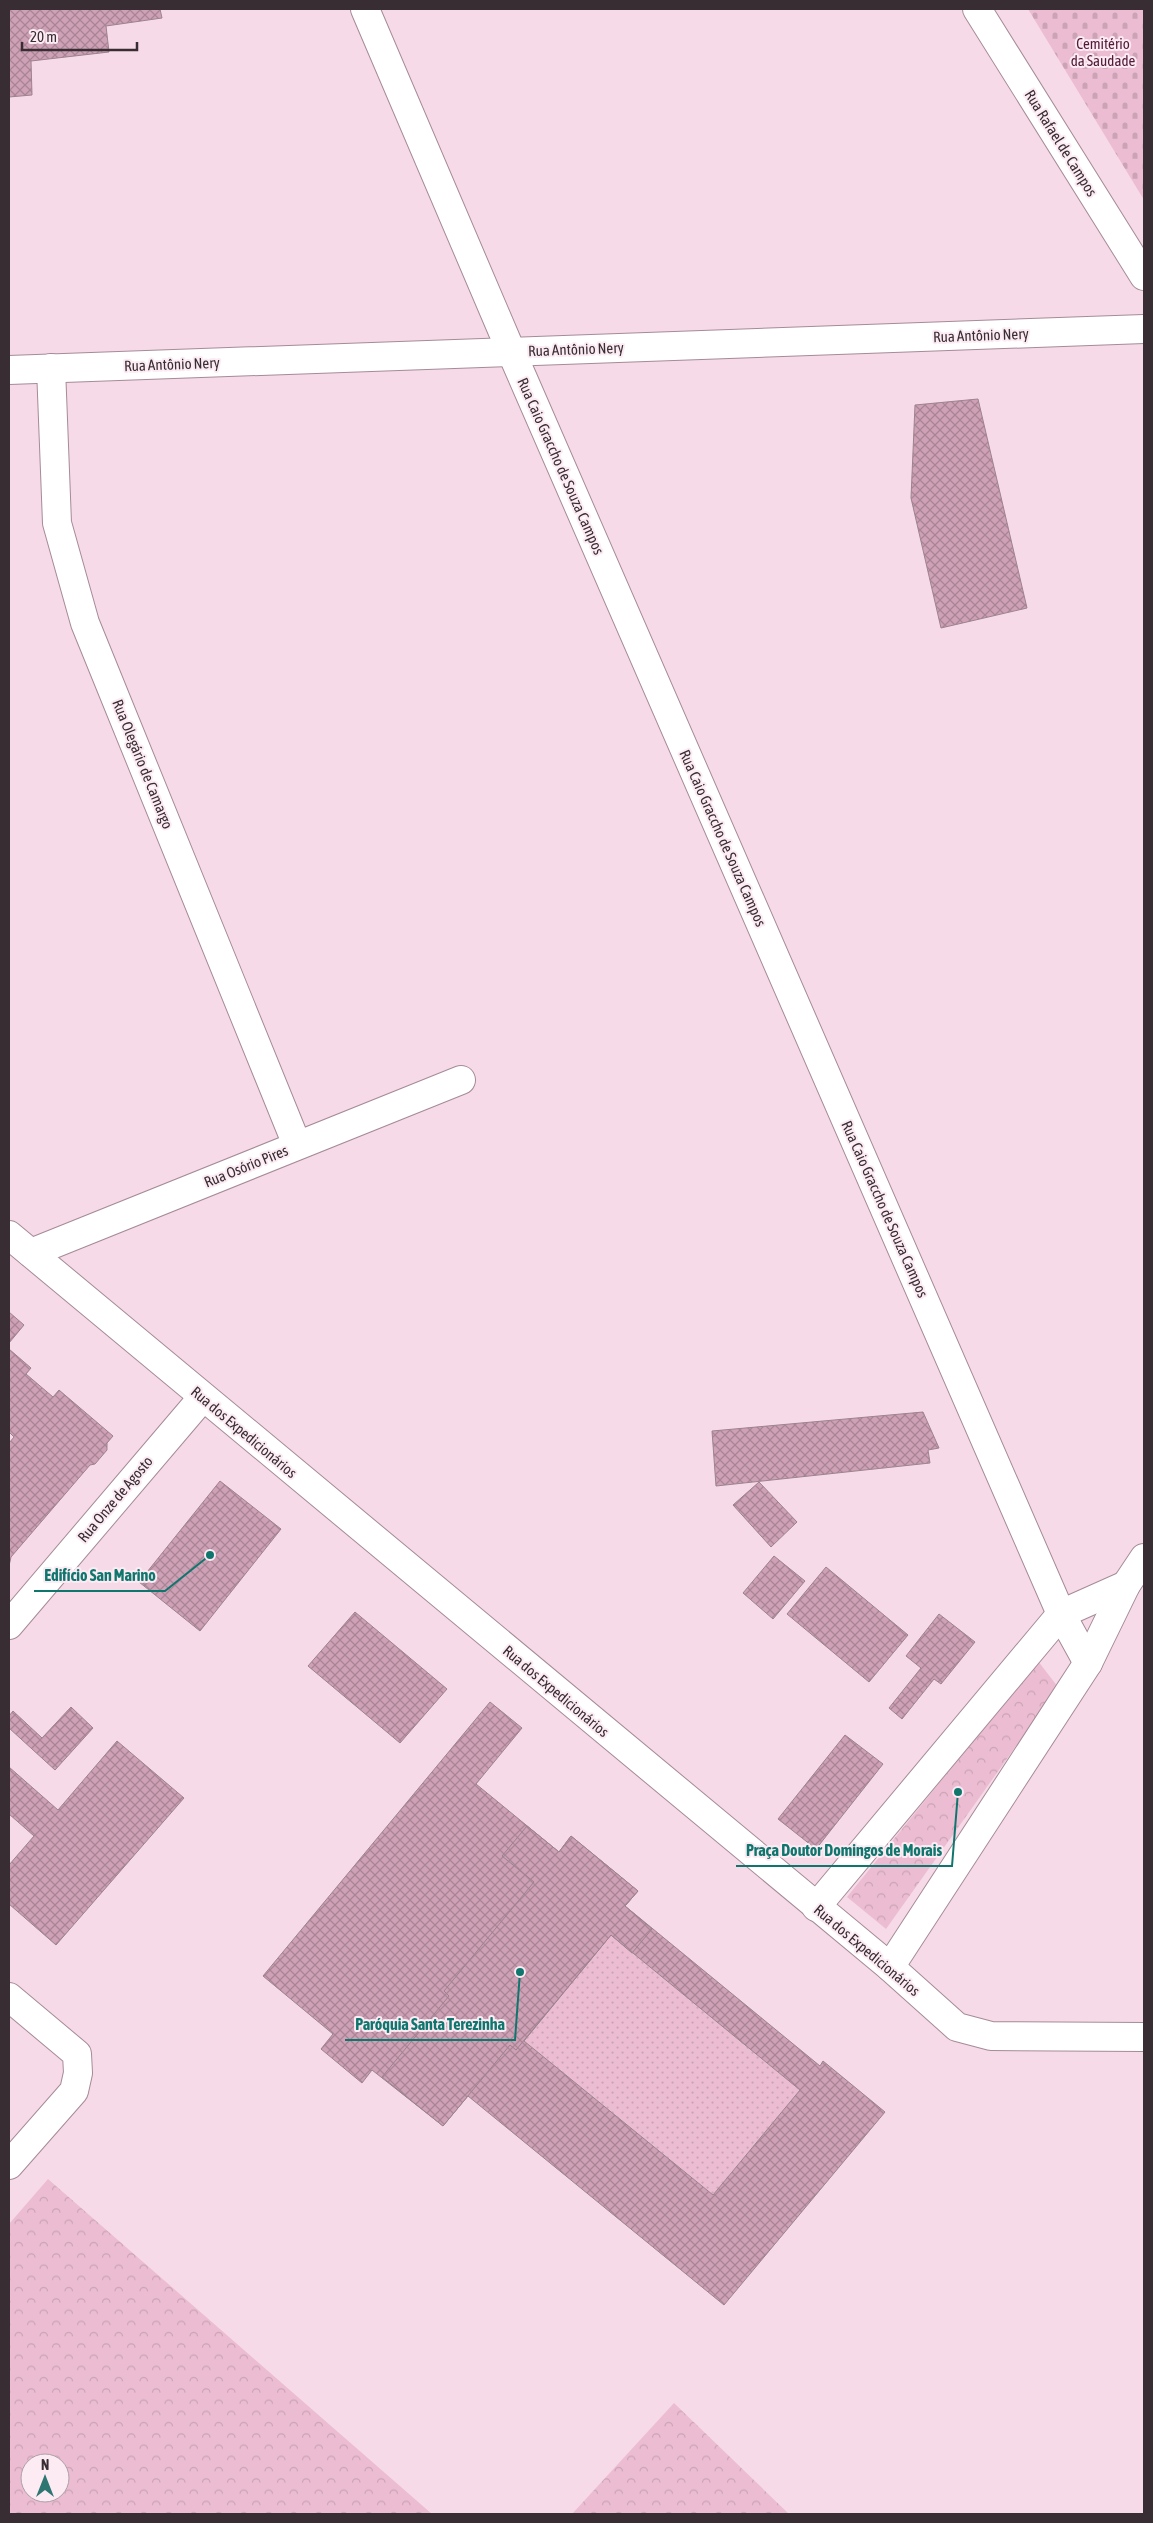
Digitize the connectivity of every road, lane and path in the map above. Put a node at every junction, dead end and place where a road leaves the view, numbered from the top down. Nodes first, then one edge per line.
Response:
1 (366, 9) edge
2 (977, 9) edge
3 (1144, 276) edge
4 (1144, 329) edge
5 (511, 351) junction
6 (51, 368) junction
7 (9, 370) edge
8 (461, 1080) dead end
9 (297, 1145) junction
10 (9, 1235) edge
11 (31, 1254) junction
12 (203, 1397) junction
13 (1144, 1558) edge
14 (1126, 1585) junction
15 (1061, 1614) junction
16 (9, 1625) edge
17 (1088, 1663) junction
18 (816, 1907) junction
19 (890, 1967) junction
20 (9, 1997) edge
21 (1144, 2037) edge
22 (9, 2165) edge

1 - 5 street, Rua Caio Graccho de Souza Campos
2 - 3 street, Rua Rafael de Campos
4 - 5 street, Rua Antônio Nery
5 - 6 street, Rua Antônio Nery
5 - 15 street, Rua Caio Graccho de Souza Campos
6 - 7 street, Rua Antônio Nery
6 - 9 street, Rua Olegário de Camargo
8 - 9 street, Rua Osório Pires
9 - 11 street, Rua Osório Pires
10 - 11 street, Rua dos Expedicionários
11 - 12 street, Rua dos Expedicionários
12 - 16 street, Rua Onze de Agosto
12 - 18 street, Rua dos Expedicionários
13 - 14 street
14 - 15 street
14 - 17 street
15 - 17 street, Rua Caio Graccho de Souza Campos
15 - 18 street
17 - 19 street
18 - 19 street, Rua dos Expedicionários
19 - 21 street, Rua dos Expedicionários
20 - 22 street

